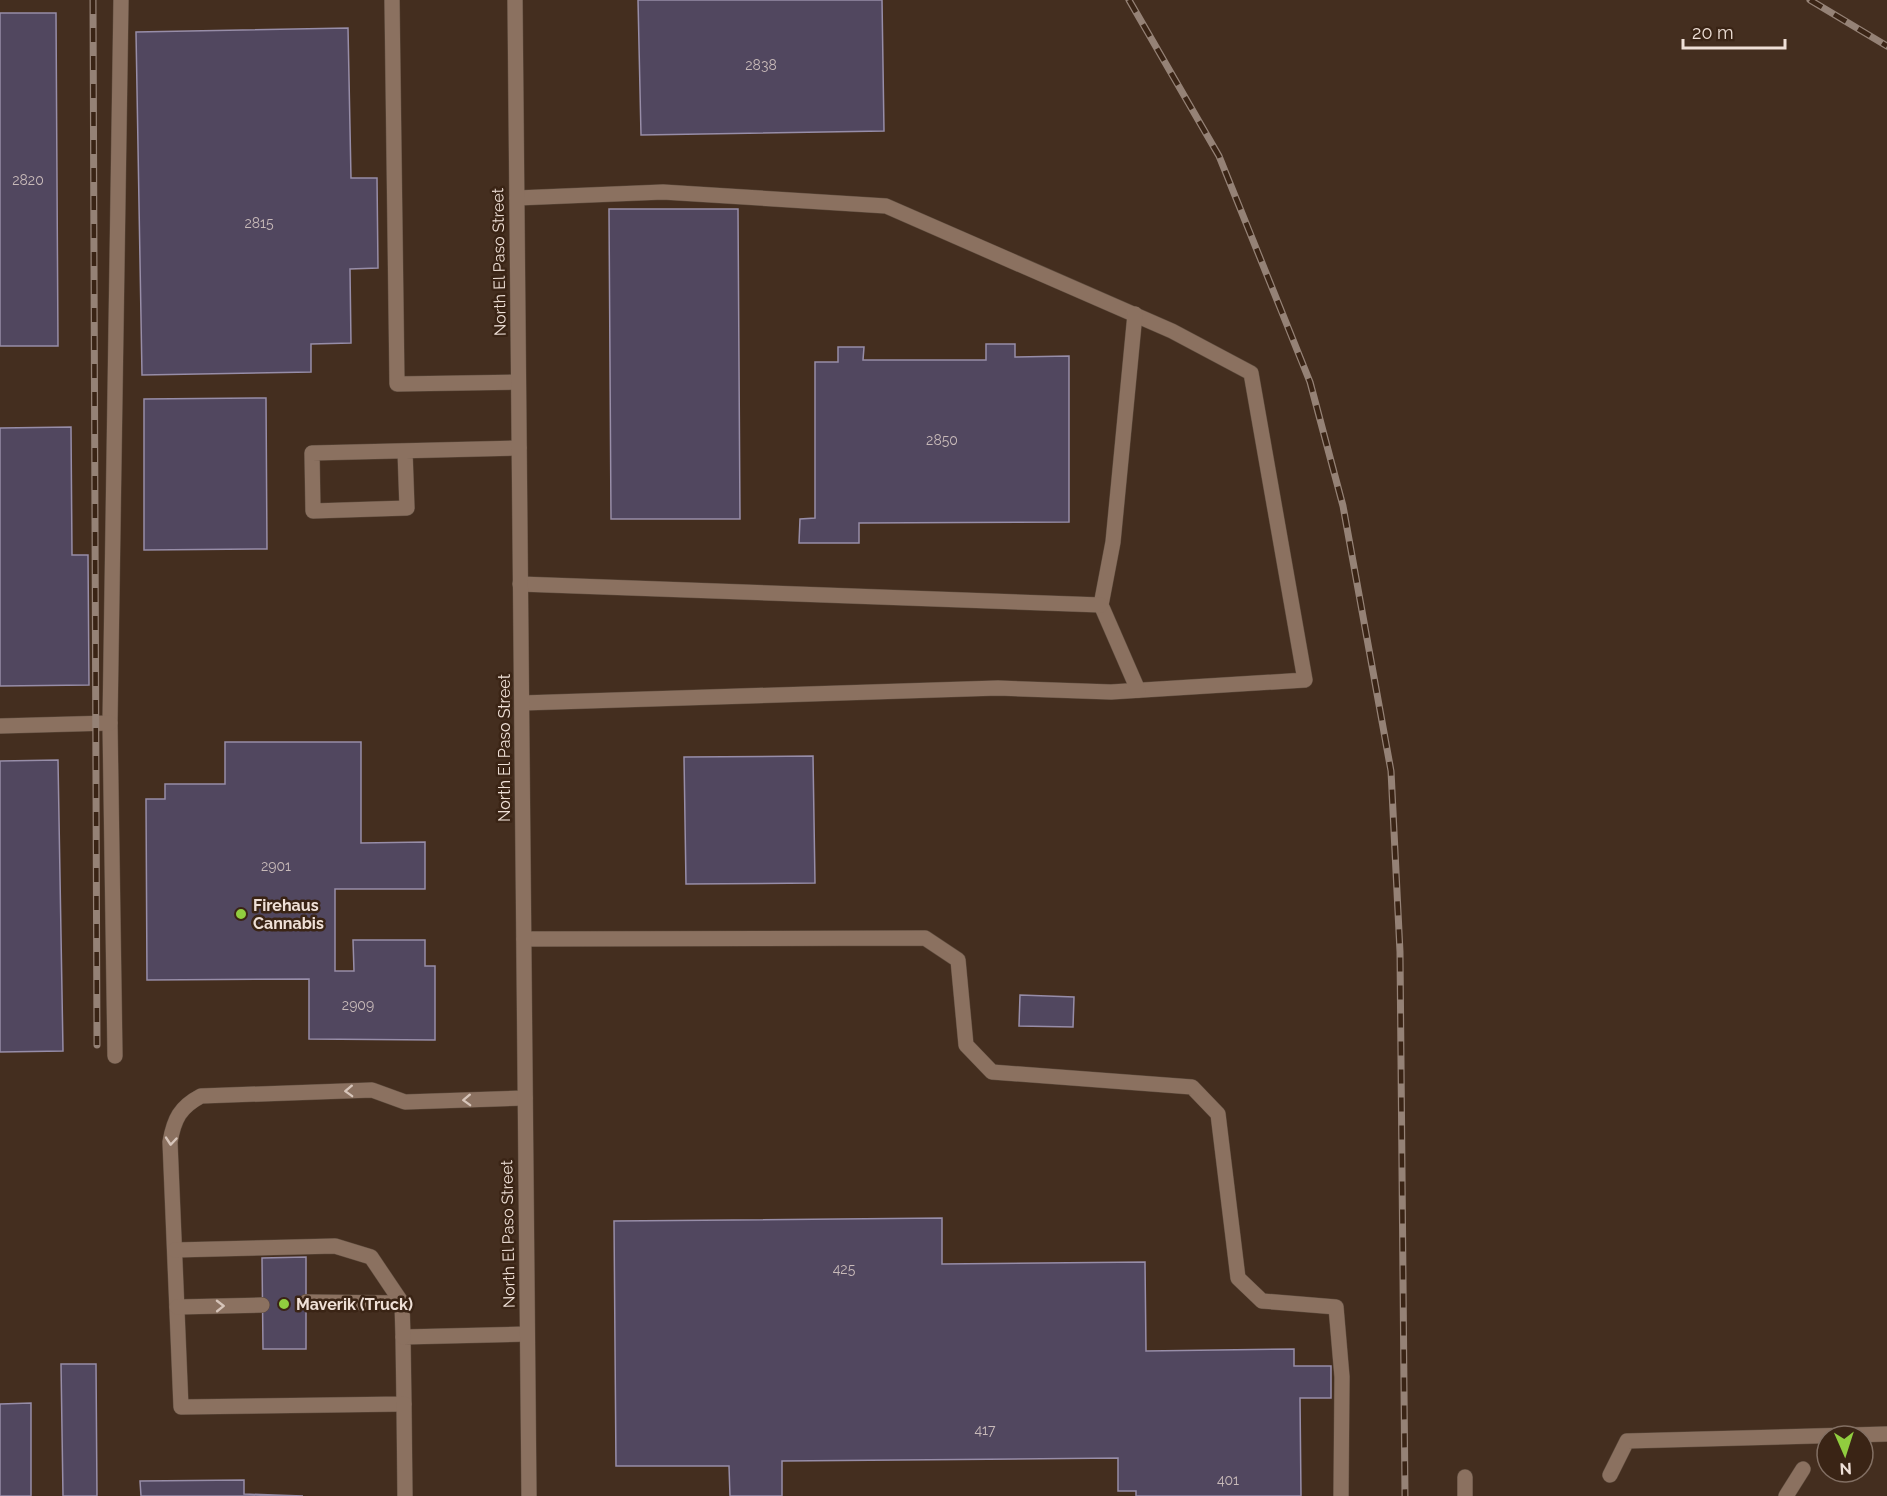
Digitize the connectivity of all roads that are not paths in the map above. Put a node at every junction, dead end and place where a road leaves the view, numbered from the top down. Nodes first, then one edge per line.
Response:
1 (121, 0) edge
2 (392, 0) edge
3 (515, 0) edge
4 (517, 198) junction
5 (1135, 314) junction
6 (518, 382) junction
7 (519, 448) junction
8 (405, 451) junction
9 (520, 584) junction
10 (1101, 605) junction
11 (1138, 690) junction
12 (522, 703) junction
13 (110, 723) junction
14 (0, 726) edge
15 (524, 939) junction
16 (115, 1056) dead end
17 (525, 1098) junction
18 (175, 1250) junction
19 (306, 1302) dead end
20 (402, 1303) junction
21 (262, 1305) dead end
22 (177, 1307) junction
23 (527, 1334) junction
24 (403, 1337) junction
25 (404, 1404) junction
26 (1887, 1434) edge
27 (1803, 1469) dead end
28 (1610, 1475) dead end
29 (1465, 1477) dead end
30 (405, 1496) edge
31 (529, 1496) edge
32 (1341, 1496) edge
33 (1465, 1496) edge
34 (1786, 1496) edge

1 - 13 street
2 - 6 street
3 - 4 street, North El Paso Street
4 - 5 street
4 - 6 street, North El Paso Street
5 - 10 street
5 - 11 street
6 - 7 street, North El Paso Street
7 - 8 street
7 - 9 street, North El Paso Street
8 - 8 street
9 - 10 street
9 - 12 street, North El Paso Street
10 - 11 street
11 - 12 street
12 - 15 street, North El Paso Street
13 - 14 street
13 - 16 street
15 - 17 street, North El Paso Street
15 - 32 street
17 -> 18 street
17 - 23 street, North El Paso Street
18 - 20 street
18 - 22 street
19 - 20 street
20 - 24 street
22 -> 21 street
22 - 25 street
23 - 24 street
23 - 31 street, North El Paso Street
24 - 25 street
25 - 30 street
26 - 28 street
27 - 34 street
29 - 33 street

